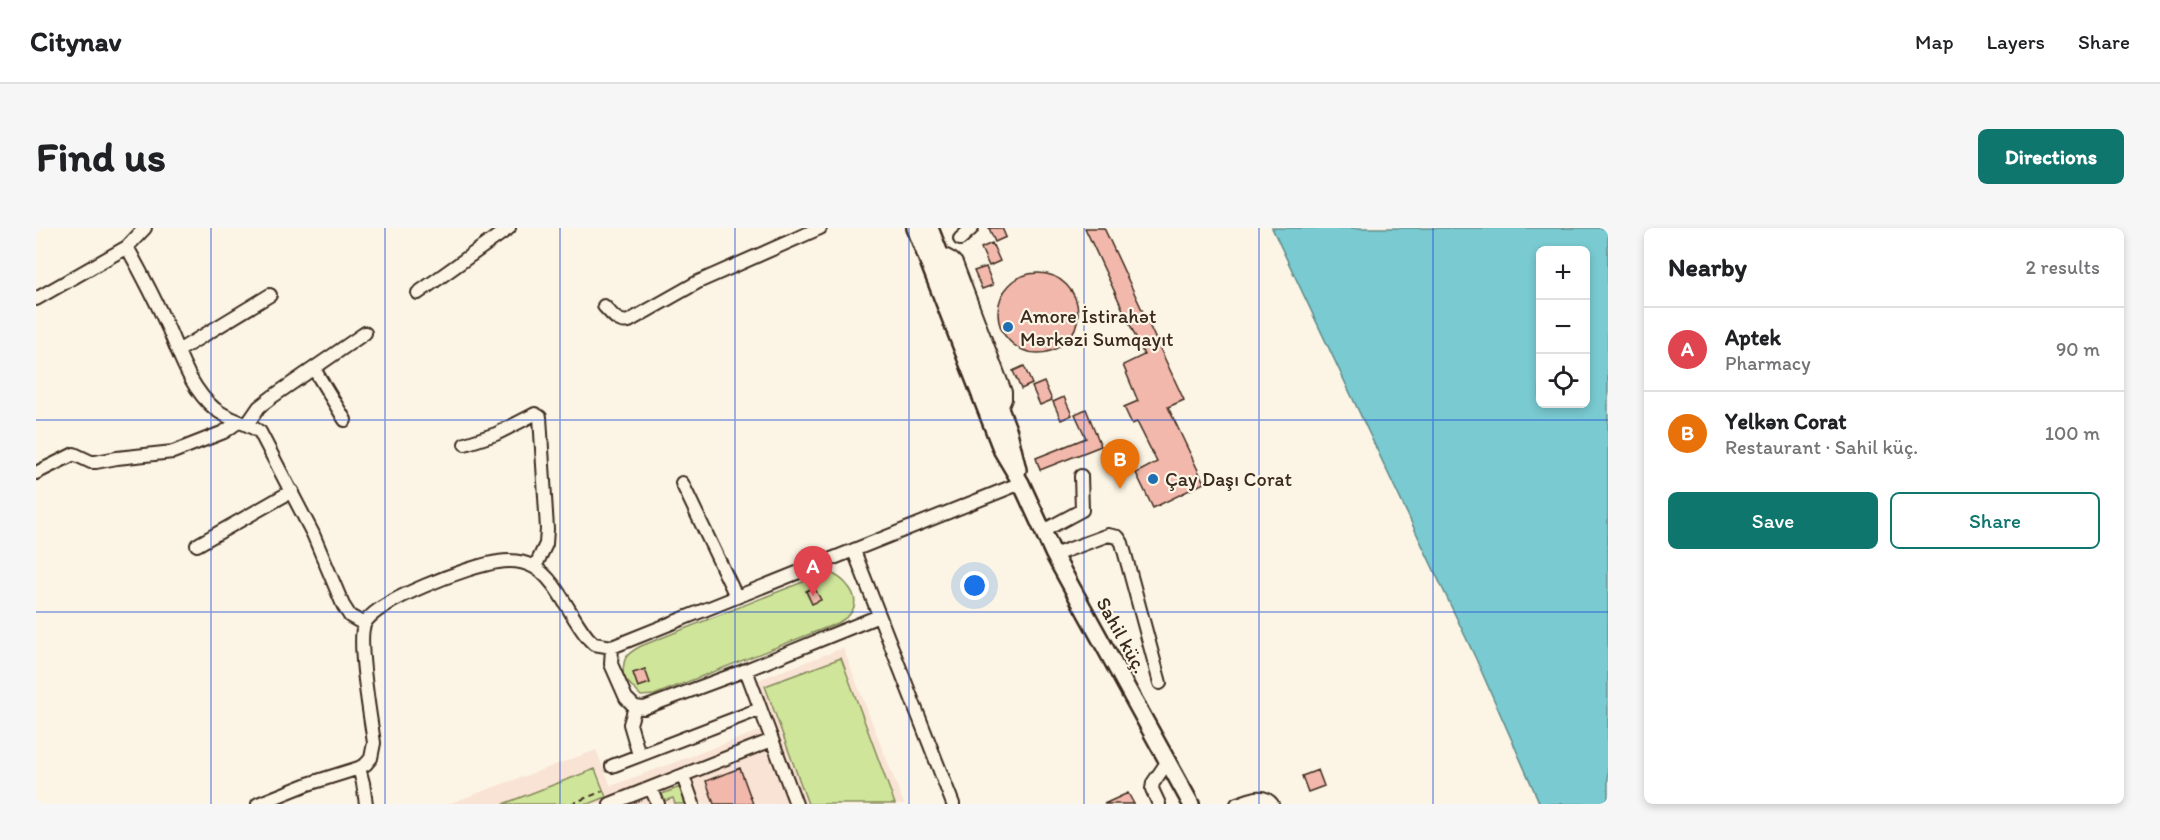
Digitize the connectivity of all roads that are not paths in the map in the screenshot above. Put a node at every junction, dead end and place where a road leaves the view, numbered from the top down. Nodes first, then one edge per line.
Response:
1 (145, 228) edge
2 (509, 228) edge
3 (820, 228) edge
4 (915, 228) edge
5 (930, 228) edge
6 (972, 228) edge
7 (960, 239) dead end
8 (127, 247) junction
9 (418, 293) dead end
10 (270, 295) dead end
11 (36, 299) edge
12 (604, 306) dead end
13 (365, 333) dead end
14 (178, 351) junction
15 (315, 369) junction
16 (345, 420) dead end
17 (243, 423) junction
18 (465, 444) dead end
19 (36, 472) edge
20 (1081, 476) dead end
21 (682, 483) dead end
22 (1021, 483) junction
23 (292, 491) junction
24 (1043, 531) junction
25 (197, 545) dead end
26 (854, 551) junction
27 (1054, 555) junction
28 (535, 567) junction
29 (736, 596) junction
30 (879, 616) junction
31 (364, 624) junction
32 (612, 647) junction
33 (746, 670) junction
34 (1160, 683) dead end
35 (635, 706) junction
36 (760, 709) junction
37 (772, 740) junction
38 (639, 755) junction
39 (1168, 761) junction
40 (612, 766) dead end
41 (359, 768) junction
42 (683, 776) junction
43 (651, 788) junction
44 (624, 801) edge
45 (258, 804) edge
46 (366, 804) edge
47 (610, 804) edge
48 (657, 804) edge
49 (693, 804) edge
50 (796, 804) edge
51 (953, 804) edge
52 (1160, 804) edge
53 (1191, 804) edge
54 (1237, 804) edge
55 (1272, 804) edge

1 - 8 street
2 - 9 street
3 - 12 street
4 - 22 main road, Sahil küç.
5 - 22 main road, Sahil küç.
6 - 7 street
8 - 11 street
8 - 14 street
10 - 14 street
13 - 15 street
14 - 17 street
15 - 16 street
15 - 17 street
17 - 19 street
17 - 23 street
18 - 28 street
20 - 24 street
21 - 29 street
22 - 24 main road, Sahil küç.
22 - 26 street
23 - 25 street
23 - 31 street
24 - 27 main road, Sahil küç.
26 - 29 street
26 - 30 street
27 - 34 street
27 - 39 main road, Sahil küç.
28 - 31 street
28 - 32 street
29 - 32 street
30 - 33 street
30 - 51 street
31 - 41 street
32 - 35 street
33 - 35 street
33 - 36 street
35 - 38 street
36 - 37 street
36 - 38 street
37 - 42 street
37 - 50 street
38 - 40 street
39 - 52 street
39 - 53 main road, Sahil küç.
41 - 45 street
41 - 46 street
42 - 43 street
42 - 49 street
43 - 44 street
43 - 48 street
44 - 47 street
54 - 55 street

